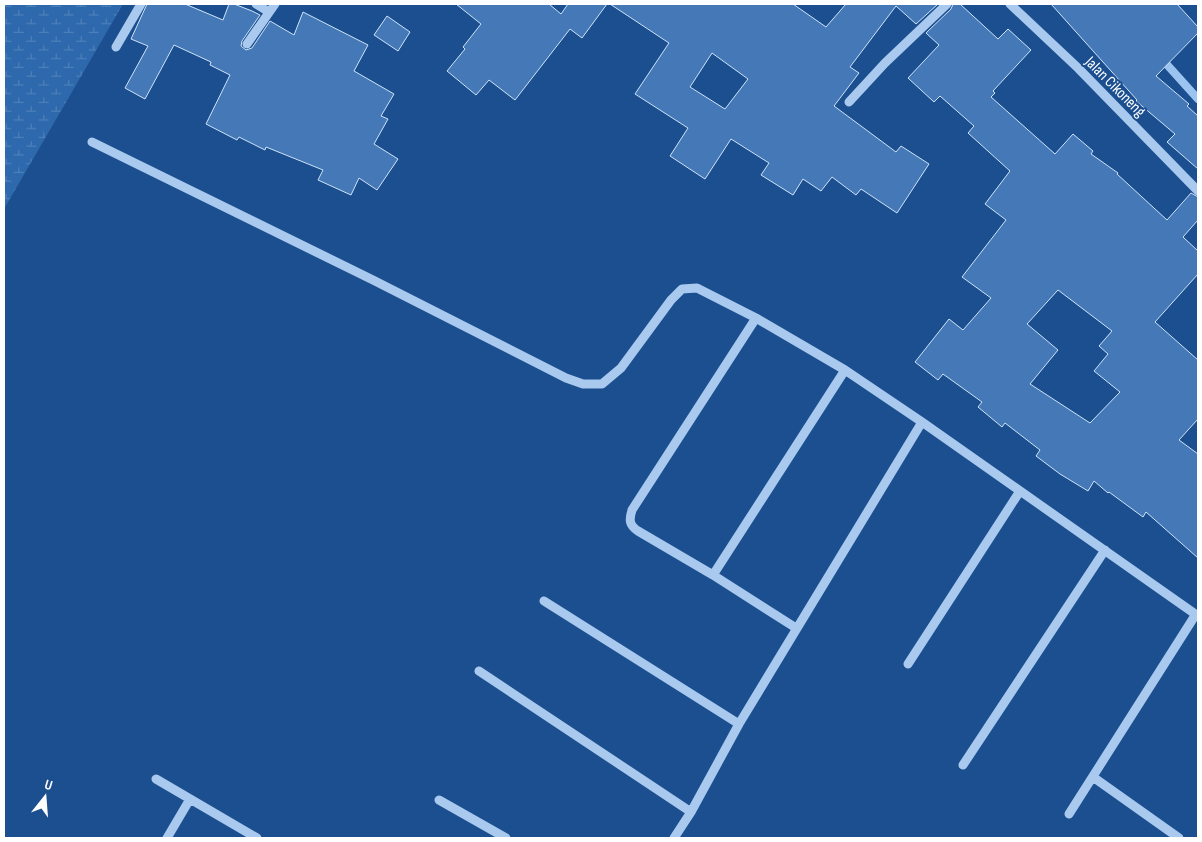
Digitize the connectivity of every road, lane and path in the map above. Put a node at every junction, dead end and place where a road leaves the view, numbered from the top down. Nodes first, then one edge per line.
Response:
1 (141, 4) edge
2 (256, 4) edge
3 (275, 4) edge
4 (947, 4) edge
5 (1010, 4) edge
6 (269, 12) junction
7 (247, 44) dead end
8 (116, 47) dead end
9 (850, 102) dead end
10 (92, 142) dead end
11 (1198, 191) edge
12 (756, 318) junction
13 (845, 370) junction
14 (922, 422) junction
15 (1020, 491) junction
16 (1105, 550) junction
17 (712, 575) junction
18 (544, 601) dead end
19 (1197, 615) edge
20 (796, 628) junction
21 (908, 664) dead end
22 (479, 671) dead end
23 (739, 724) junction
24 (963, 765) dead end
25 (1093, 777) junction
26 (156, 779) dead end
27 (190, 799) junction
28 (439, 800) dead end
29 (691, 812) junction
30 (1069, 814) dead end
31 (167, 838) edge
32 (257, 838) edge
33 (506, 838) edge
34 (674, 838) edge
35 (1179, 838) edge

1 - 8 street
2 - 6 street
3 - 6 street
4 - 9 street
5 - 11 street, Jalan Cikoneng
6 - 7 street
10 - 12 street
12 - 13 street
12 - 17 street
13 - 14 street
13 - 17 street
14 - 15 street
14 - 20 street
15 - 16 street
15 - 21 street
16 - 19 street
16 - 24 street
17 - 20 street
18 - 23 street
19 - 25 street
20 - 23 street
22 - 29 street
23 - 29 street
25 - 30 street
25 - 35 street
26 - 27 street
27 - 31 street
27 - 32 street
28 - 33 street
29 - 34 street

